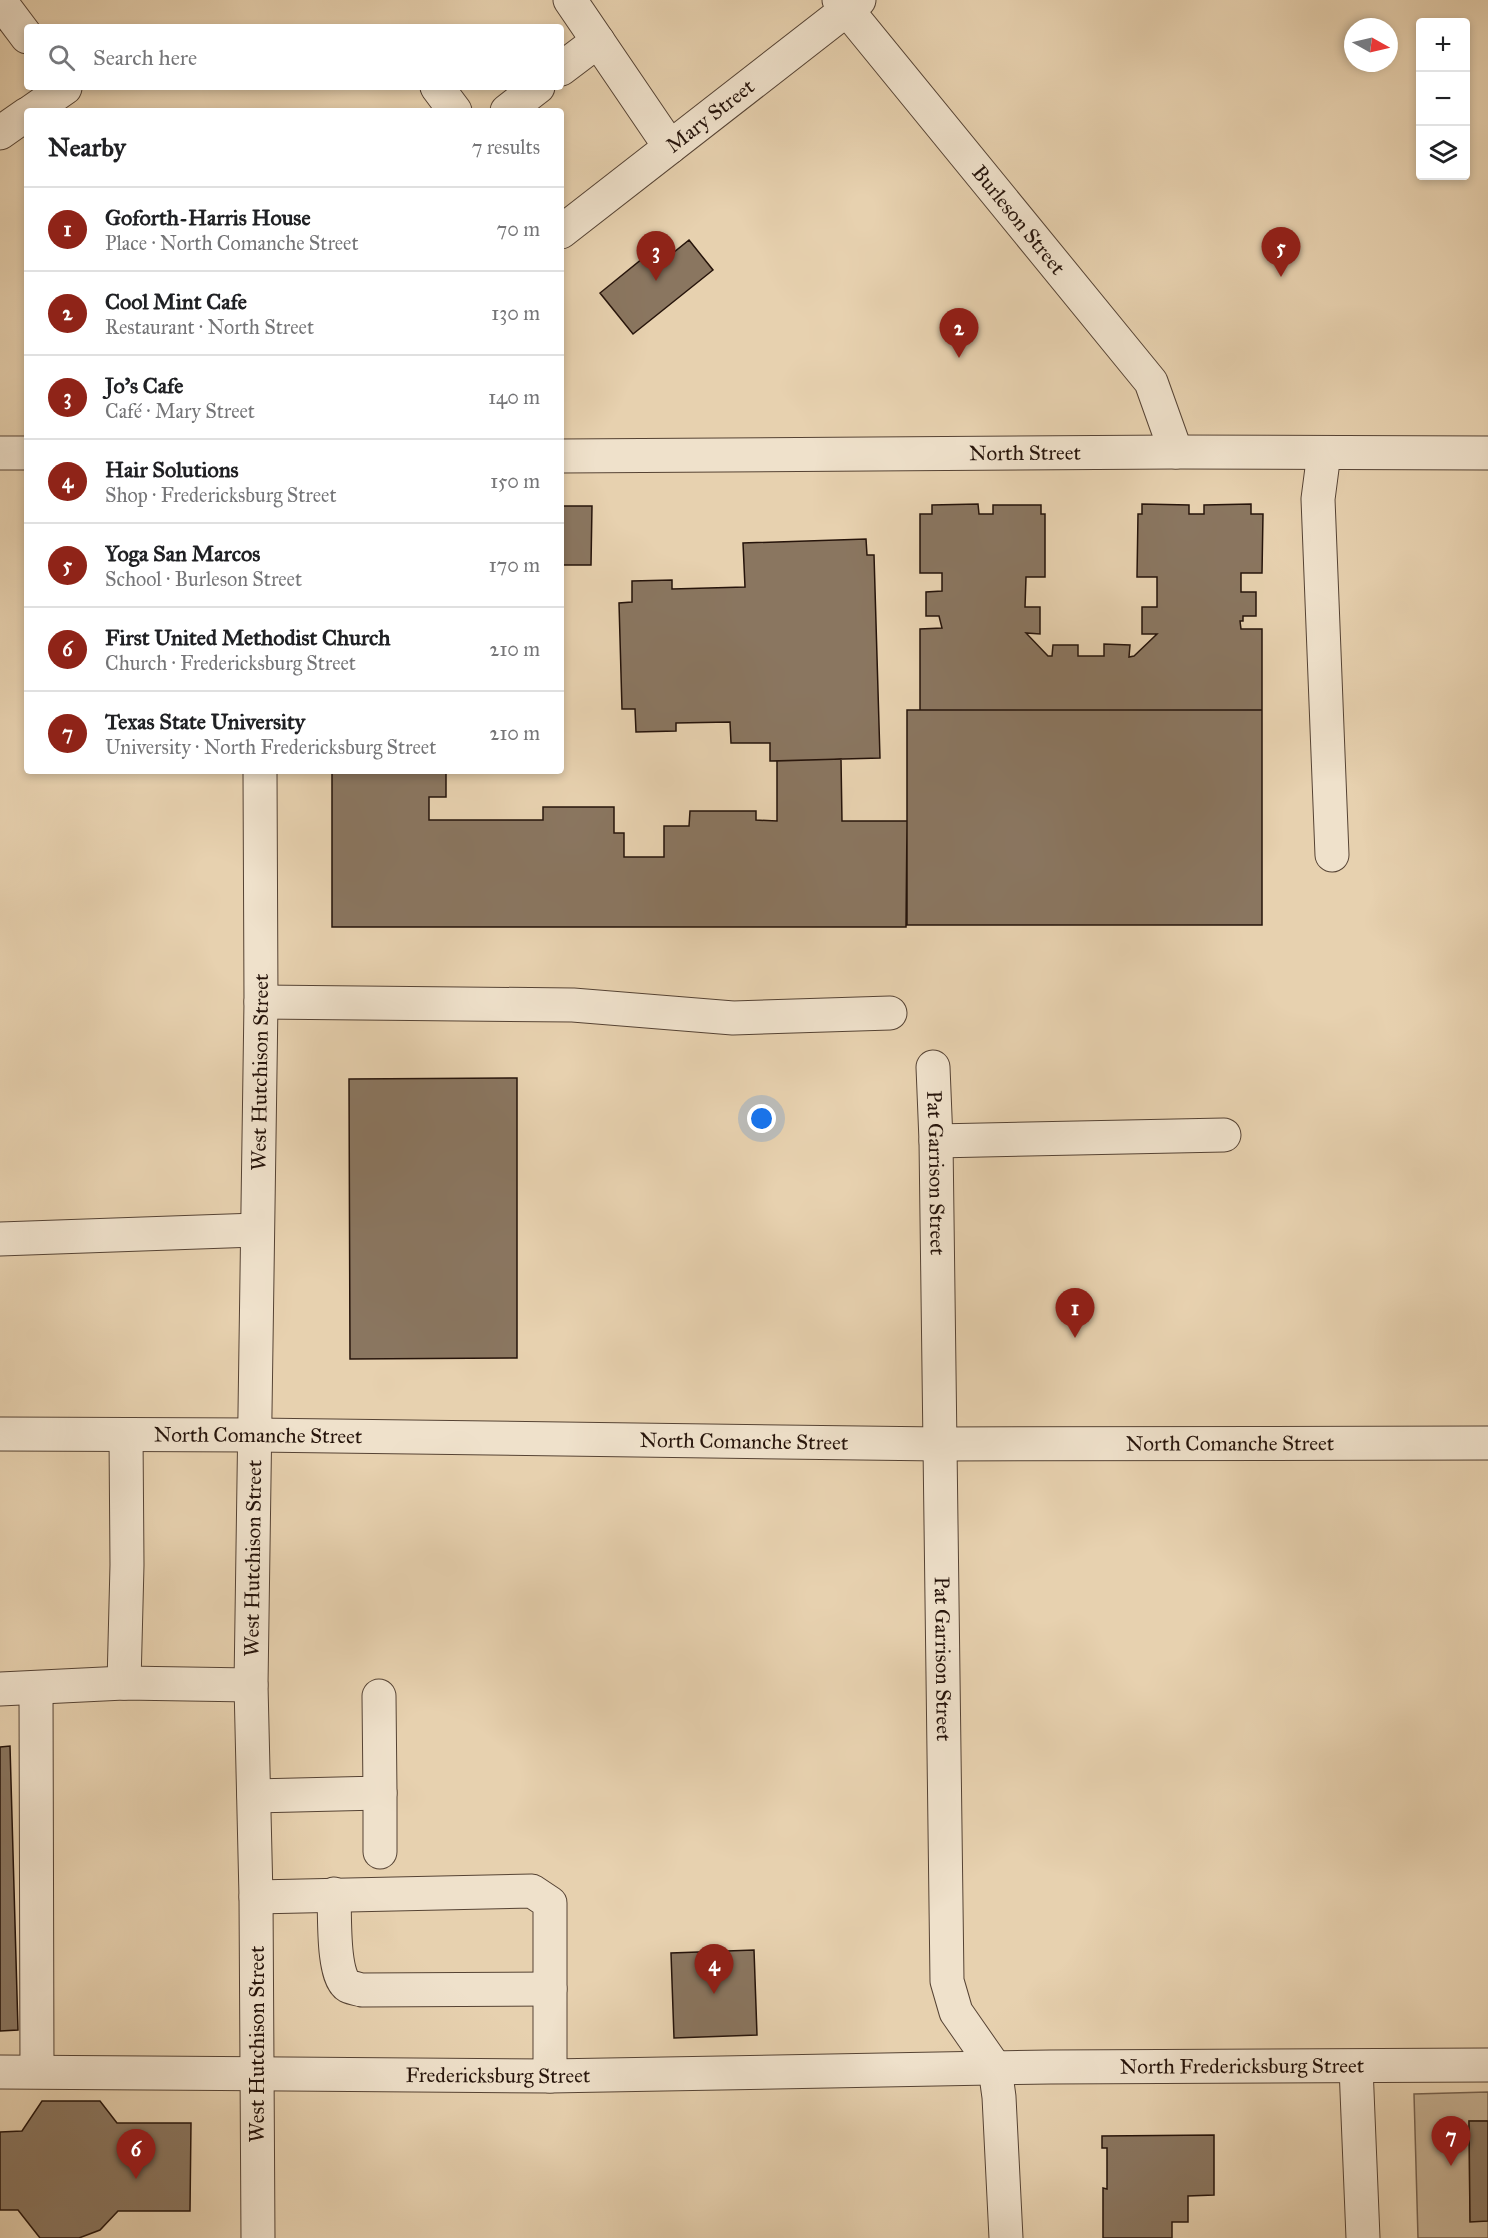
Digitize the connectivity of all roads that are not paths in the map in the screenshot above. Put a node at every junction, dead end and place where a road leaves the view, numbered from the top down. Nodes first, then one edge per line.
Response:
1 (570, 0) edge
2 (848, 3) edge
3 (2, 8) edge
4 (24, 34) edge
5 (598, 41) junction
6 (564, 67) edge
7 (439, 90) edge
8 (534, 90) edge
9 (70, 95) edge
10 (39, 108) edge
11 (453, 108) edge
12 (511, 108) edge
13 (24, 116) edge
14 (0, 133) edge
15 (670, 147) junction
16 (564, 230) edge
17 (1176, 452) junction
18 (0, 453) edge
19 (24, 453) edge
20 (1324, 453) junction
21 (1488, 453) edge
22 (564, 456) edge
23 (260, 774) edge
24 (1332, 855) dead end
25 (261, 1002) junction
26 (890, 1013) dead end
27 (933, 1067) dead end
28 (1224, 1135) dead end
29 (936, 1141) junction
30 (257, 1230) junction
31 (0, 1239) edge
32 (0, 1434) edge
33 (126, 1435) junction
34 (255, 1435) junction
35 (1488, 1443) edge
36 (940, 1444) junction
37 (124, 1683) junction
38 (251, 1685) junction
39 (36, 1688) junction
40 (0, 1689) edge
41 (379, 1696) dead end
42 (380, 1793) junction
43 (254, 1796) junction
44 (380, 1852) dead end
45 (334, 1894) junction
46 (256, 1897) junction
47 (550, 1989) junction
48 (1488, 2065) edge
49 (1356, 2067) junction
50 (995, 2068) junction
51 (37, 2071) junction
52 (0, 2072) edge
53 (256, 2074) junction
54 (550, 2076) junction
55 (258, 2238) edge
56 (1006, 2238) edge
57 (1363, 2238) edge

1 - 5 street
2 - 15 street, Mary Street
2 - 17 street, Burleson Street
3 - 4 street
5 - 6 street
5 - 15 street
7 - 11 street
8 - 12 street
9 - 10 street
13 - 14 street
15 - 16 street, Mary Street
17 - 20 street, North Street
17 - 22 street, North Street
18 - 19 street
20 - 21 street, North Street
20 - 24 street
23 - 25 street, West Hutchison Street
25 - 26 street
25 - 30 street, West Hutchison Street
27 - 29 street, Pat Garrison Street
28 - 29 street
29 - 36 street, Pat Garrison Street
30 - 31 street
30 - 34 street, West Hutchison Street
32 - 33 street, North Comanche Street
33 - 34 street, North Comanche Street
33 - 37 street
34 - 36 street, North Comanche Street
34 - 38 street, West Hutchison Street
35 - 36 street, North Comanche Street
36 - 50 street, Pat Garrison Street
37 - 38 street
37 - 39 street
38 - 43 street, West Hutchison Street
39 - 40 street
39 - 51 street
41 - 42 street
42 - 43 street
42 - 44 street
43 - 46 street, West Hutchison Street
45 - 46 street
45 - 47 street
45 - 47 street
46 - 53 street, West Hutchison Street
47 - 54 street
48 - 49 street, North Fredericksburg Street
49 - 50 street, North Fredericksburg Street
49 - 57 street
50 - 54 street, Fredericksburg Street
50 - 56 street, Pat Garrison Street
51 - 52 street, Fredericksburg Street
51 - 53 street, Fredericksburg Street
53 - 54 street, Fredericksburg Street
53 - 55 street, West Hutchison Street

